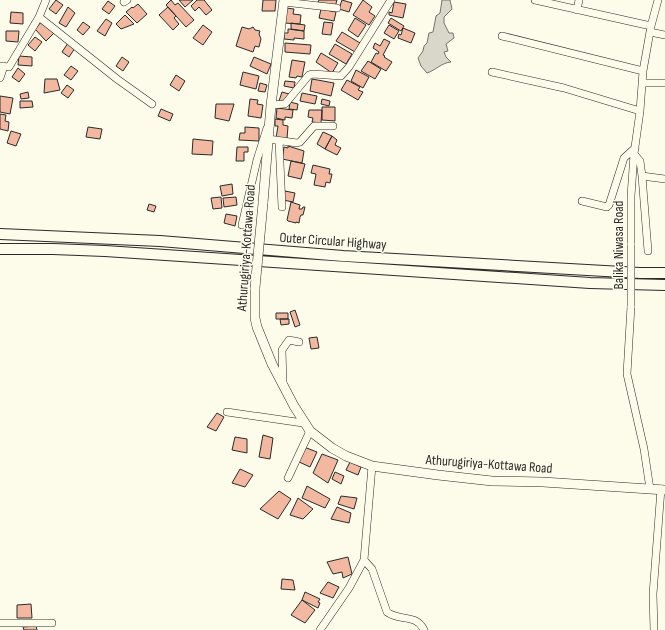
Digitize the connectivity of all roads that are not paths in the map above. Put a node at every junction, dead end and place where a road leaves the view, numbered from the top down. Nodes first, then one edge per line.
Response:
1 (46, 0) edge
2 (391, 0) edge
3 (535, 0) edge
4 (579, 0) edge
5 (658, 0) edge
6 (284, 1) edge
7 (337, 8) dead end
8 (577, 10) junction
9 (39, 17) junction
10 (650, 29) junction
11 (665, 35) edge
12 (502, 36) dead end
13 (2, 66) edge
14 (643, 71) junction
15 (492, 72) dead end
16 (0, 78) edge
17 (642, 83) junction
18 (665, 83) edge
19 (152, 104) dead end
20 (271, 106) junction
21 (640, 111) junction
22 (270, 118) junction
23 (333, 126) dead end
24 (268, 139) junction
25 (279, 141) junction
26 (635, 151) junction
27 (642, 176) junction
28 (665, 179) edge
29 (582, 202) dead end
30 (282, 207) dead end
31 (242, 225) dead end
32 (0, 234) edge
33 (0, 249) edge
34 (648, 251) dead end
35 (665, 273) edge
36 (665, 285) edge
37 (299, 342) dead end
38 (283, 386) junction
39 (227, 412) dead end
40 (303, 423) junction
41 (310, 431) junction
42 (372, 466) junction
43 (288, 478) dead end
44 (650, 489) junction
45 (663, 489) edge
46 (364, 560) junction
47 (0, 623) edge
48 (52, 623) dead end
49 (320, 630) edge
50 (424, 630) edge
51 (654, 630) edge

1 - 9 street
2 - 20 street
3 - 8 street
4 - 8 street
5 - 10 street, Balika Niwasa Road
6 - 7 street
6 - 20 main road, Athurugiriya-Kottawa Road
8 - 10 street
9 - 13 street
9 - 19 street
10 - 11 street
10 - 14 street, Balika Niwasa Road
12 - 14 street
13 - 16 street
14 - 17 street, Balika Niwasa Road
15 - 21 street
17 - 18 street
17 - 21 street, Balika Niwasa Road
20 - 22 main road, Athurugiriya-Kottawa Road
21 - 26 street, Balika Niwasa Road
22 - 24 main road, Athurugiriya-Kottawa Road
22 - 31 street
23 - 25 street
24 - 25 street
24 - 38 main road, Athurugiriya-Kottawa Road, bridge
25 - 30 street
26 - 27 street
26 - 29 street
26 - 44 street, Balika Niwasa Road, bridge
27 - 28 street
27 - 34 street
32 - 35 highway, Outer Circular Highway
33 - 36 highway, Outer Circular Highway
37 - 38 street
38 - 40 main road, Athurugiriya-Kottawa Road
39 - 40 street
40 - 41 main road, Athurugiriya-Kottawa Road
41 - 42 main road, Athurugiriya-Kottawa Road
41 - 43 street
42 - 44 main road, Athurugiriya-Kottawa Road
42 - 46 street
44 - 45 main road, Athurugiriya-Kottawa Road
45 - 51 street
46 - 49 street
46 - 50 street
47 - 48 street

